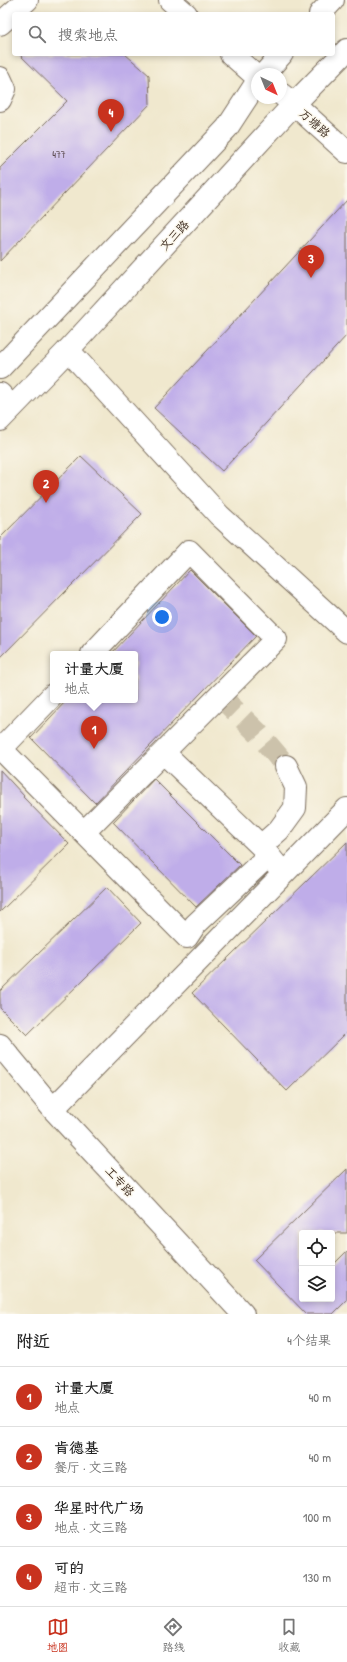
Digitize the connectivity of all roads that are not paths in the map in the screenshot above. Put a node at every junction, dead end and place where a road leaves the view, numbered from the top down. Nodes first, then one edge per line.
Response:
1 (27, 0) edge
2 (170, 0) edge
3 (332, 0) edge
4 (14, 12) edge
5 (184, 12) edge
6 (322, 12) edge
7 (12, 13) edge
8 (0, 24) edge
9 (347, 50) edge
10 (233, 56) edge
11 (280, 56) edge
12 (269, 68) edge
13 (251, 72) edge
14 (0, 78) edge
15 (251, 91) edge
16 (288, 99) edge
17 (0, 100) edge
18 (347, 152) edge
19 (68, 350) junction
20 (0, 368) edge
21 (4, 407) edge
22 (347, 632) edge
23 (95, 651) edge
24 (50, 698) edge
25 (164, 753) junction
26 (286, 766) tunnel mouth
27 (347, 809) edge
28 (84, 832) junction
29 (264, 851) junction
30 (123, 852) dead end
31 (283, 872) junction
32 (195, 925) junction
33 (0, 1045) edge
34 (53, 1109) junction
35 (243, 1314) edge

1 - 4 main road
2 - 5 main road
3 - 6 main road
7 - 8 main road
9 - 16 main road, 文三路
10 - 13 main road
11 - 12 main road
14 - 17 main road
15 - 20 main road
16 - 18 main road, 万塘路
16 - 19 main road, 文三路
19 - 21 main road, 文三路
19 - 22 main road
23 - 25 main road
24 - 28 main road
25 - 28 main road
25 - 29 main road
26 - 29 main road
27 - 31 main road
28 - 32 main road
29 - 31 main road
29 - 32 main road
30 - 32 main road
31 - 34 main road
33 - 34 main road, 工专路
34 - 35 main road, 工专路

